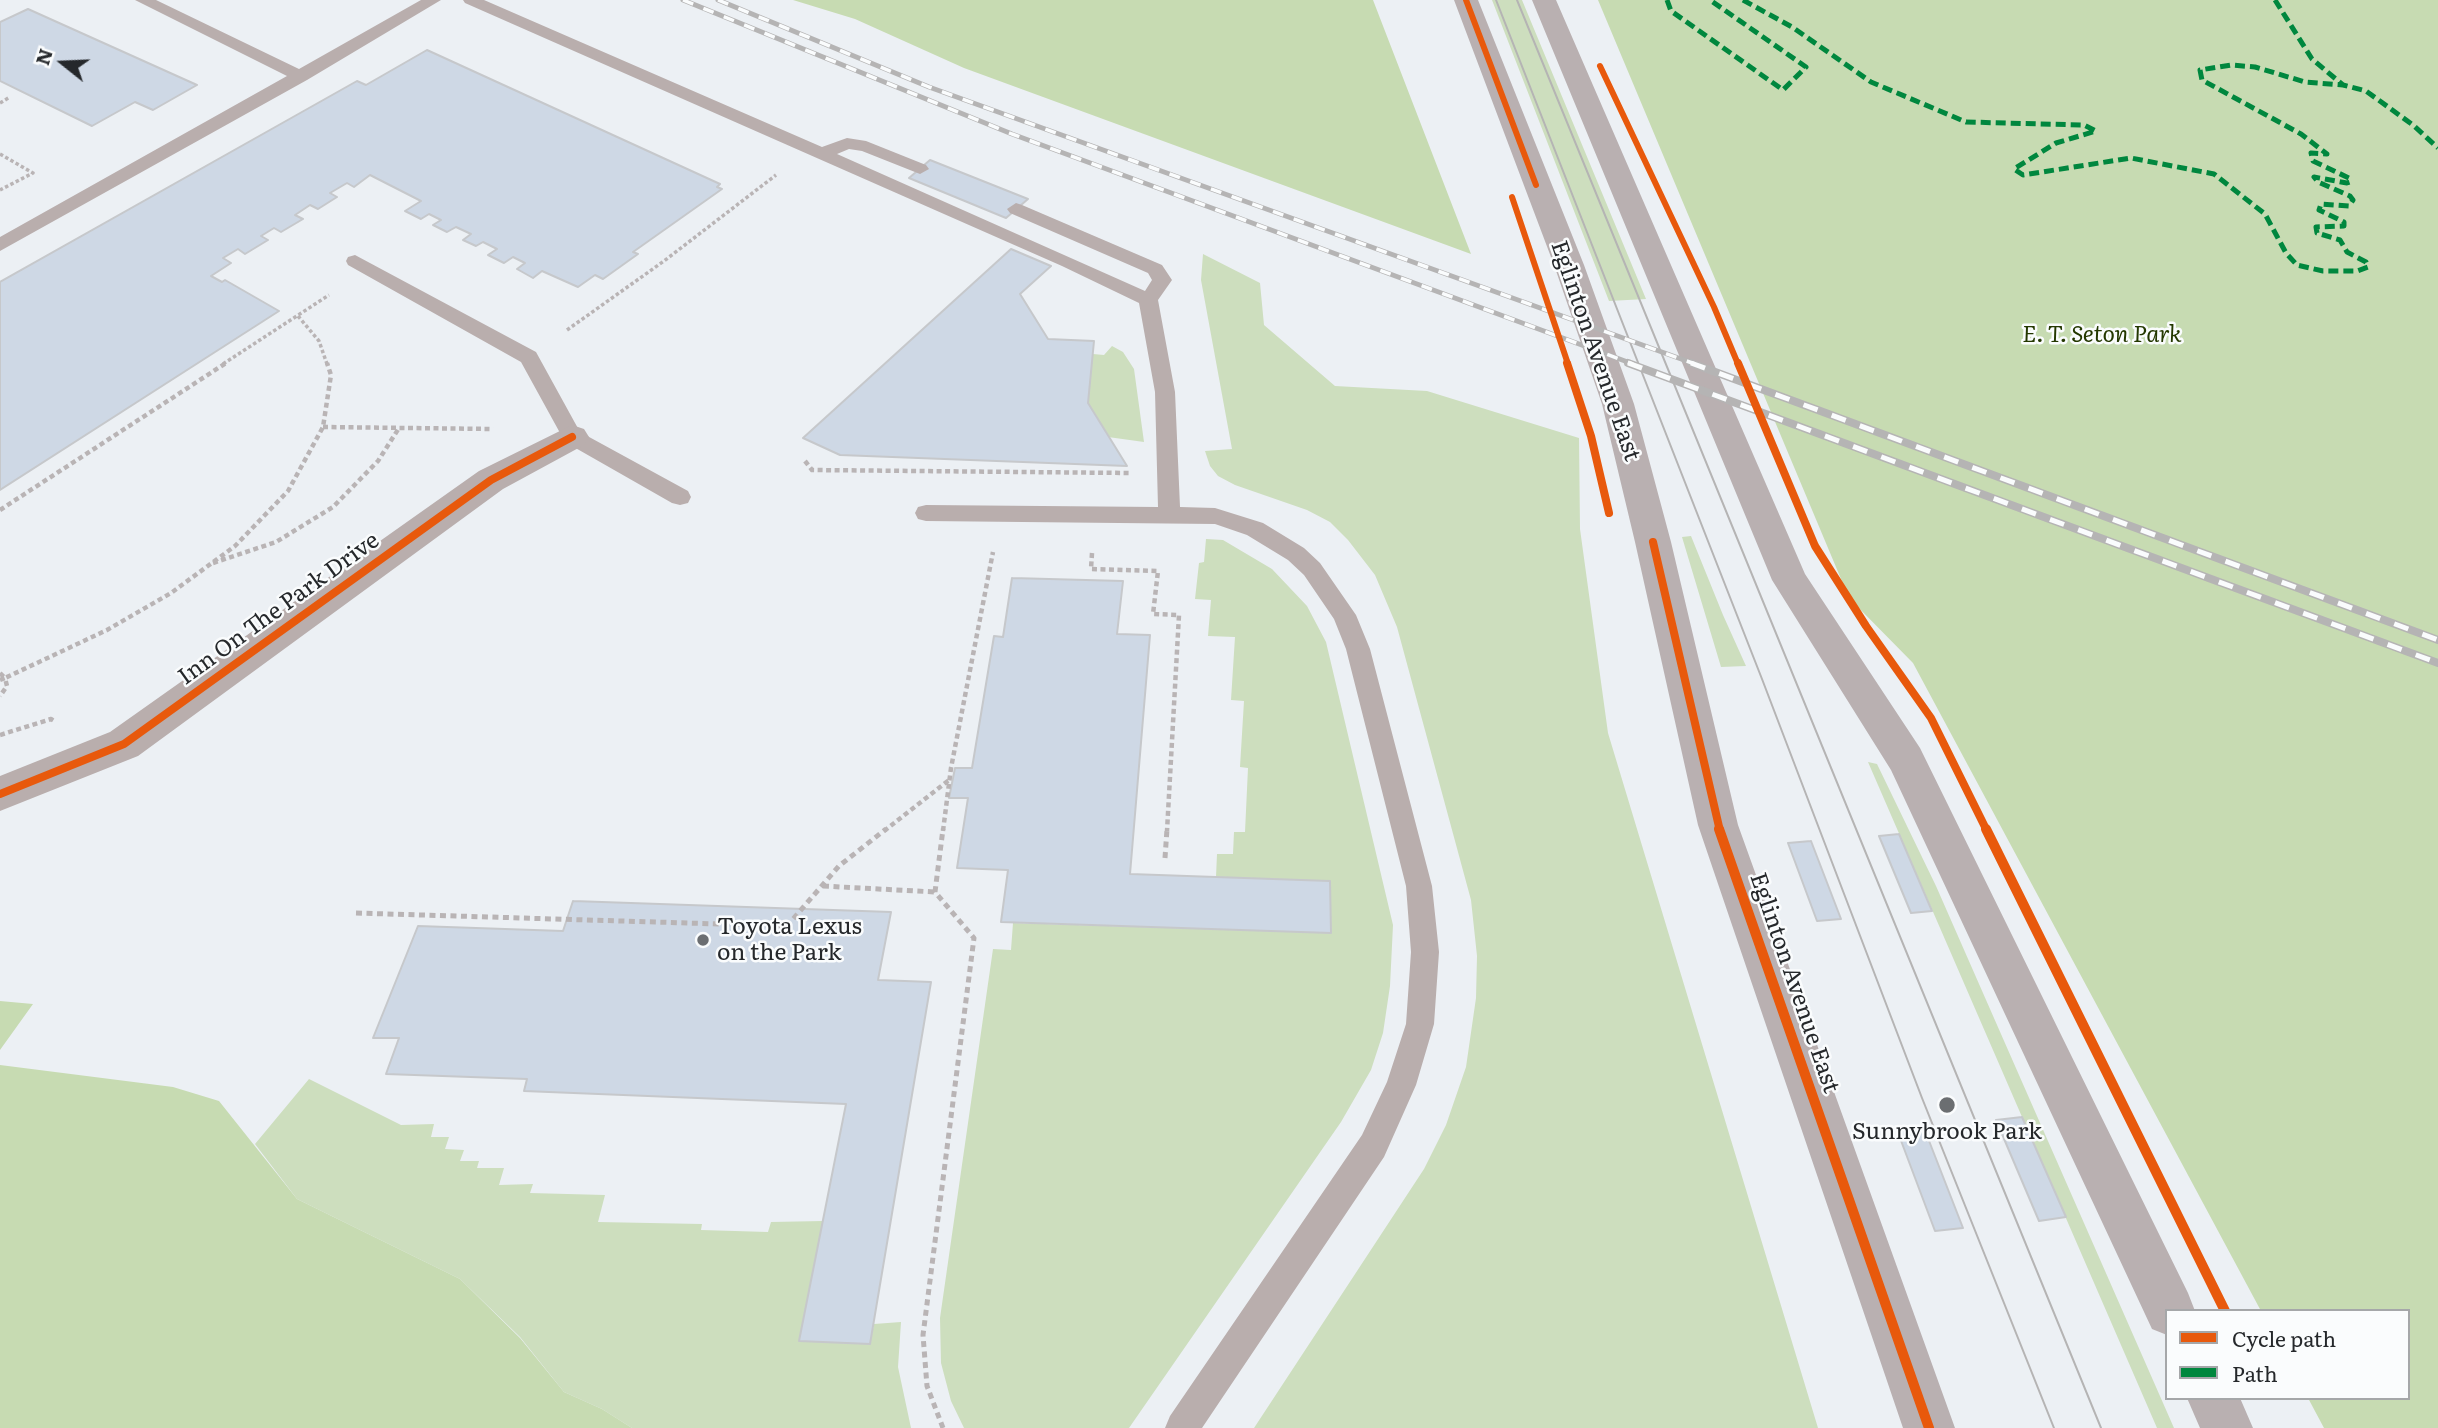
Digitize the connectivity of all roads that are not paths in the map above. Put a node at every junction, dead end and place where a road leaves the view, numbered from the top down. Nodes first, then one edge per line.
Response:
1 (143, 0) edge
2 (433, 0) edge
3 (471, 0) edge
4 (1466, 0) edge
5 (1544, 0) edge
6 (301, 76) junction
7 (822, 154) junction
8 (920, 169) dead end
9 (1016, 209) dead end
10 (0, 245) edge
11 (355, 261) dead end
12 (1148, 300) junction
13 (572, 437) junction
14 (680, 497) dead end
15 (926, 513) dead end
16 (1169, 514) junction
17 (0, 794) edge
18 (2170, 1309) edge
19 (2214, 1400) edge
20 (1182, 1428) edge
21 (1929, 1428) edge
22 (2227, 1428) edge

1 - 6 lane
2 - 6 lane
3 - 7 lane
4 - 21 main road, Eglinton Avenue East
5 - 18 main road
6 - 10 lane
7 - 8 lane
7 - 12 lane
9 - 12 lane
11 - 13 lane
12 - 16 lane
13 - 14 lane
13 - 17 street, Inn On The Park Drive
15 - 16 lane
16 - 20 lane
19 - 22 main road

